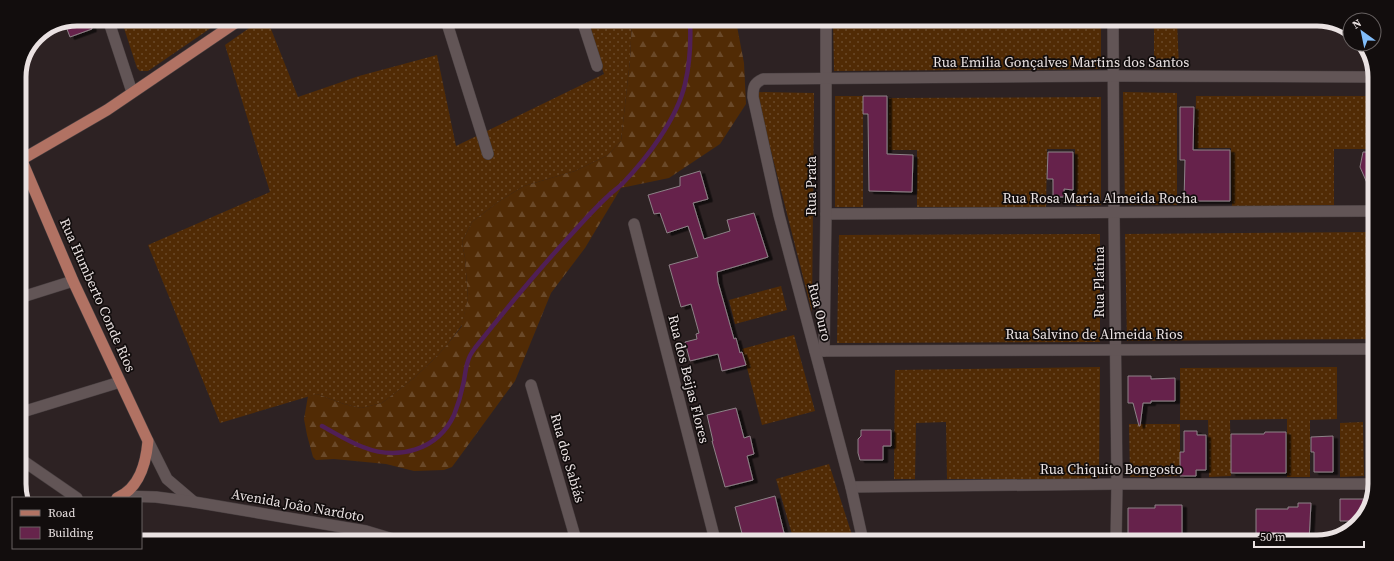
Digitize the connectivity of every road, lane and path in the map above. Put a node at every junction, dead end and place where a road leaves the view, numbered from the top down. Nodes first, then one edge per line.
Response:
1 (110, 26) edge
2 (231, 26) edge
3 (448, 26) edge
4 (584, 26) edge
5 (826, 26) edge
6 (1113, 26) edge
7 (597, 66) dead end
8 (1114, 76) junction
9 (1368, 77) edge
10 (826, 79) junction
11 (753, 89) joint
12 (132, 92) junction
13 (488, 154) dead end
14 (26, 157) edge
15 (26, 175) edge
16 (1368, 211) edge
17 (1114, 213) junction
18 (826, 214) junction
19 (634, 224) dead end
20 (73, 282) junction
21 (26, 296) edge
22 (1115, 349) junction
23 (1368, 349) edge
24 (819, 351) junction
25 (120, 382) junction
26 (531, 385) dead end
27 (26, 411) edge
28 (148, 441) junction
29 (26, 463) edge
30 (1117, 484) junction
31 (1368, 484) edge
32 (851, 487) junction
33 (76, 497) edge
34 (120, 497) edge
35 (194, 502) junction
36 (377, 535) edge
37 (575, 535) edge
38 (714, 535) edge
39 (862, 535) edge
40 (1116, 535) edge

1 - 12 street
2 - 12 main road
3 - 13 street
4 - 7 street
5 - 10 street, Rua Prata
6 - 8 street, Rua Platina
8 - 9 street, Rua Emilia Gonçalves Martins dos Santos
8 - 10 street, Rua Emilia Gonçalves Martins dos Santos
8 - 17 street, Rua Platina
10 - 11 street, Rua Emilia Gonçalves Martins dos Santos
10 - 18 street, Rua Prata
11 - 24 street, Rua Ouro
12 - 14 main road
15 - 20 main road, Rua Humberto Conde Rios
16 - 17 street, Rua Rosa Maria Almeida Rocha
17 - 18 street, Rua Rosa Maria Almeida Rocha
17 - 22 street, Rua Platina
18 - 24 street, Rua Prata
19 - 38 street, Rua dos Beijas Flores
20 - 21 street
20 - 25 main road, Rua Humberto Conde Rios
22 - 23 street, Rua Salvino de Almeida Rios
22 - 24 street, Rua Salvino de Almeida Rios
22 - 30 street, Rua Platina
24 - 32 street, Rua Ouro
25 - 27 street
25 - 28 main road, Rua Humberto Conde Rios
26 - 37 street, Rua dos Sabiás
28 - 34 main road
28 - 35 street
29 - 33 street
30 - 31 street, Rua Chiquito Bongosto
30 - 32 street, Rua Chiquito Bongosto
30 - 40 street, Rua Platina
32 - 39 street, Rua Ouro
34 - 35 street, Avenida João Nardoto
35 - 36 street, Avenida João Nardoto

